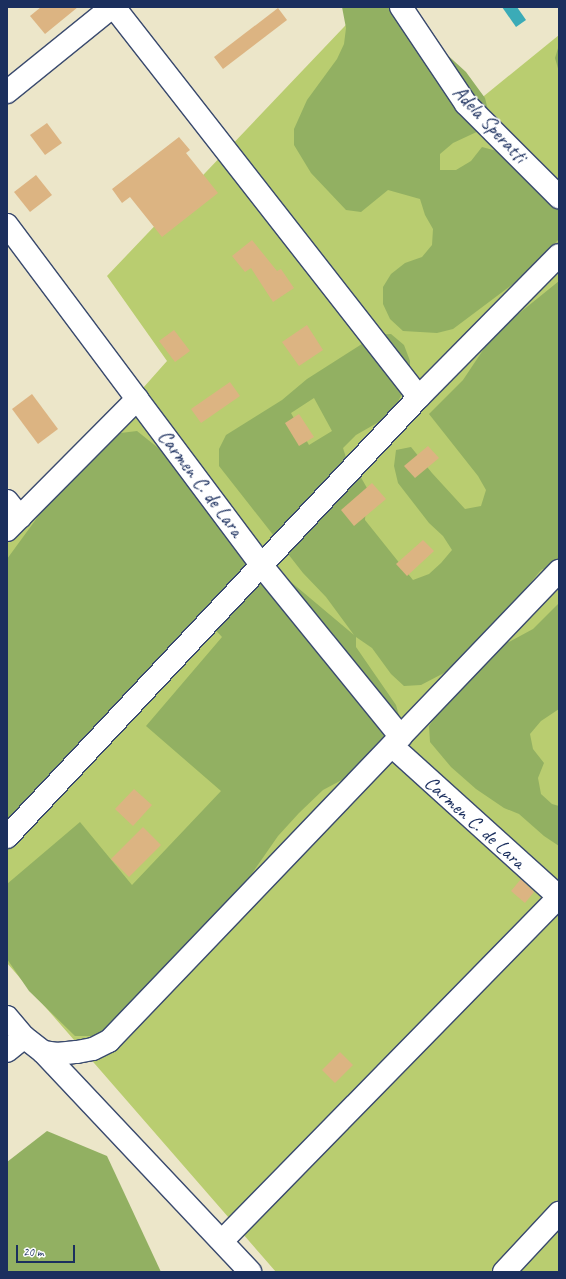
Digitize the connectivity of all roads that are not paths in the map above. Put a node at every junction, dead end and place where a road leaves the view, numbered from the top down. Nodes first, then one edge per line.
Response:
1 (113, 7) edge
2 (401, 7) edge
3 (7, 92) edge
4 (559, 197) edge
5 (7, 225) edge
6 (559, 255) edge
7 (420, 397) junction
8 (137, 399) junction
9 (11, 516) edge
10 (262, 566) junction
11 (559, 571) edge
12 (396, 742) junction
13 (7, 837) edge
14 (559, 897) edge
15 (7, 1016) edge
16 (24, 1037) junction
17 (7, 1051) edge
18 (43, 1052) junction
19 (559, 1213) edge
20 (222, 1241) junction
21 (250, 1272) edge
22 (504, 1272) edge

1 - 3 street
1 - 7 street
2 - 4 street, Adela Speratti
5 - 8 street, Carmen C. de Lara
6 - 7 street
7 - 10 street
8 - 9 street
8 - 10 street, Carmen C. de Lara
10 - 12 street, Carmen C. de Lara
10 - 13 street
11 - 12 street
12 - 14 street, Carmen C. de Lara
12 - 18 street
14 - 20 street
15 - 16 street
16 - 17 street
16 - 18 street
18 - 20 street
19 - 22 street
20 - 21 street

